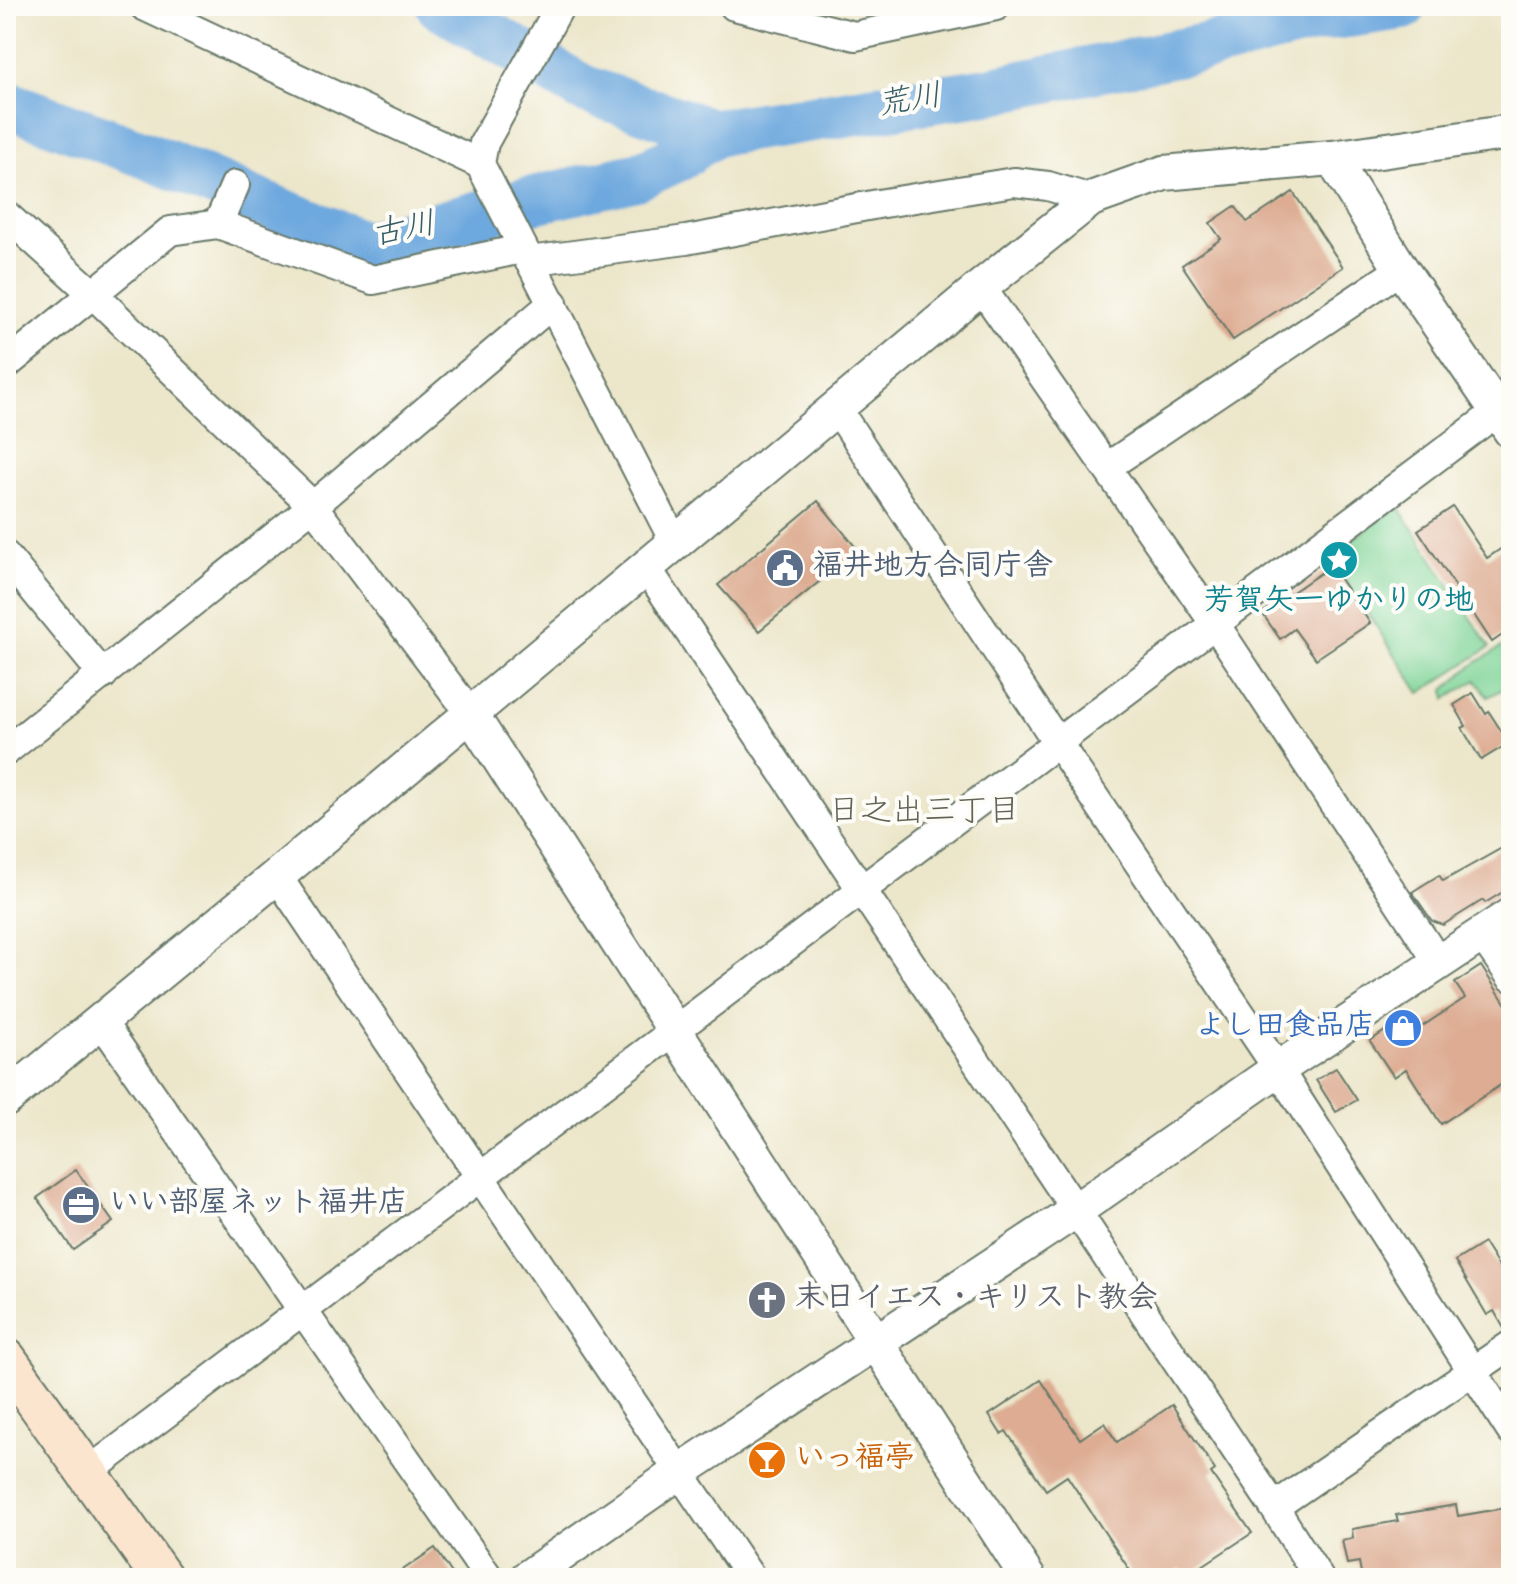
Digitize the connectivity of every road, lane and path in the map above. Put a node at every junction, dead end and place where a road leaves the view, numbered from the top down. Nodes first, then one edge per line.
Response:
1 (144, 6) edge
2 (734, 6) edge
3 (986, 7) edge
4 (556, 13) edge
5 (1511, 132) edge
6 (1332, 158) junction
7 (485, 176) junction
8 (235, 185) dead end
9 (1091, 199) junction
10 (6, 215) edge
11 (221, 218) junction
12 (522, 248) junction
13 (1401, 269) junction
14 (981, 287) junction
15 (93, 294) junction
16 (553, 303) junction
17 (6, 365) edge
18 (837, 409) junction
19 (1504, 421) edge
20 (1107, 467) junction
21 (313, 506) junction
22 (675, 543) junction
23 (6, 556) edge
24 (646, 567) junction
25 (1215, 624) junction
26 (103, 675) junction
27 (470, 713) junction
28 (1057, 742) junction
29 (6, 751) edge
30 (277, 876) junction
31 (860, 891) junction
32 (1511, 915) edge
33 (1482, 935) junction
34 (1439, 963) junction
35 (1511, 977) edge
36 (101, 1021) junction
37 (675, 1030) junction
38 (1278, 1069) junction
39 (6, 1099) edge
40 (480, 1177) junction
41 (1075, 1211) junction
42 (302, 1311) junction
43 (876, 1342) junction
44 (1511, 1345) edge
45 (6, 1359) edge
46 (1473, 1370) junction
47 (1511, 1431) edge
48 (88, 1472) junction
49 (679, 1472) junction
50 (1274, 1507) junction
51 (162, 1578) edge
52 (489, 1578) edge
53 (527, 1578) edge
54 (751, 1578) edge
55 (1028, 1578) edge
56 (1319, 1578) edge

1 - 7 street
2 - 3 street
4 - 7 street
5 - 6 street
6 - 9 street
6 - 13 street
7 - 12 street
8 - 11 street
9 - 12 street
9 - 14 street
10 - 15 street
11 - 12 street
11 - 15 street
12 - 16 street
13 - 19 street
13 - 20 street
14 - 18 street
14 - 20 street
15 - 17 street
15 - 21 street
16 - 21 street
16 - 22 street
18 - 22 street
18 - 28 street
19 - 25 street
20 - 25 street
21 - 26 street
21 - 27 street
22 - 24 street
23 - 26 street
24 - 27 street
24 - 31 street
25 - 28 street
25 - 34 street
26 - 29 street
27 - 30 street
27 - 37 street
28 - 31 street
28 - 38 street
30 - 36 street
30 - 40 street
31 - 37 street
31 - 41 street
32 - 33 street
33 - 34 street
33 - 35 street
34 - 38 street
36 - 39 street
36 - 42 street
37 - 40 street
37 - 43 street
38 - 41 street
38 - 46 street
40 - 42 street
40 - 49 street
41 - 43 street
41 - 50 street
42 - 48 street
42 - 52 street
43 - 49 street
43 - 55 street
44 - 46 street
45 - 48 main road
46 - 47 street
46 - 50 street
48 - 51 main road
49 - 53 street
49 - 54 street
50 - 56 street

